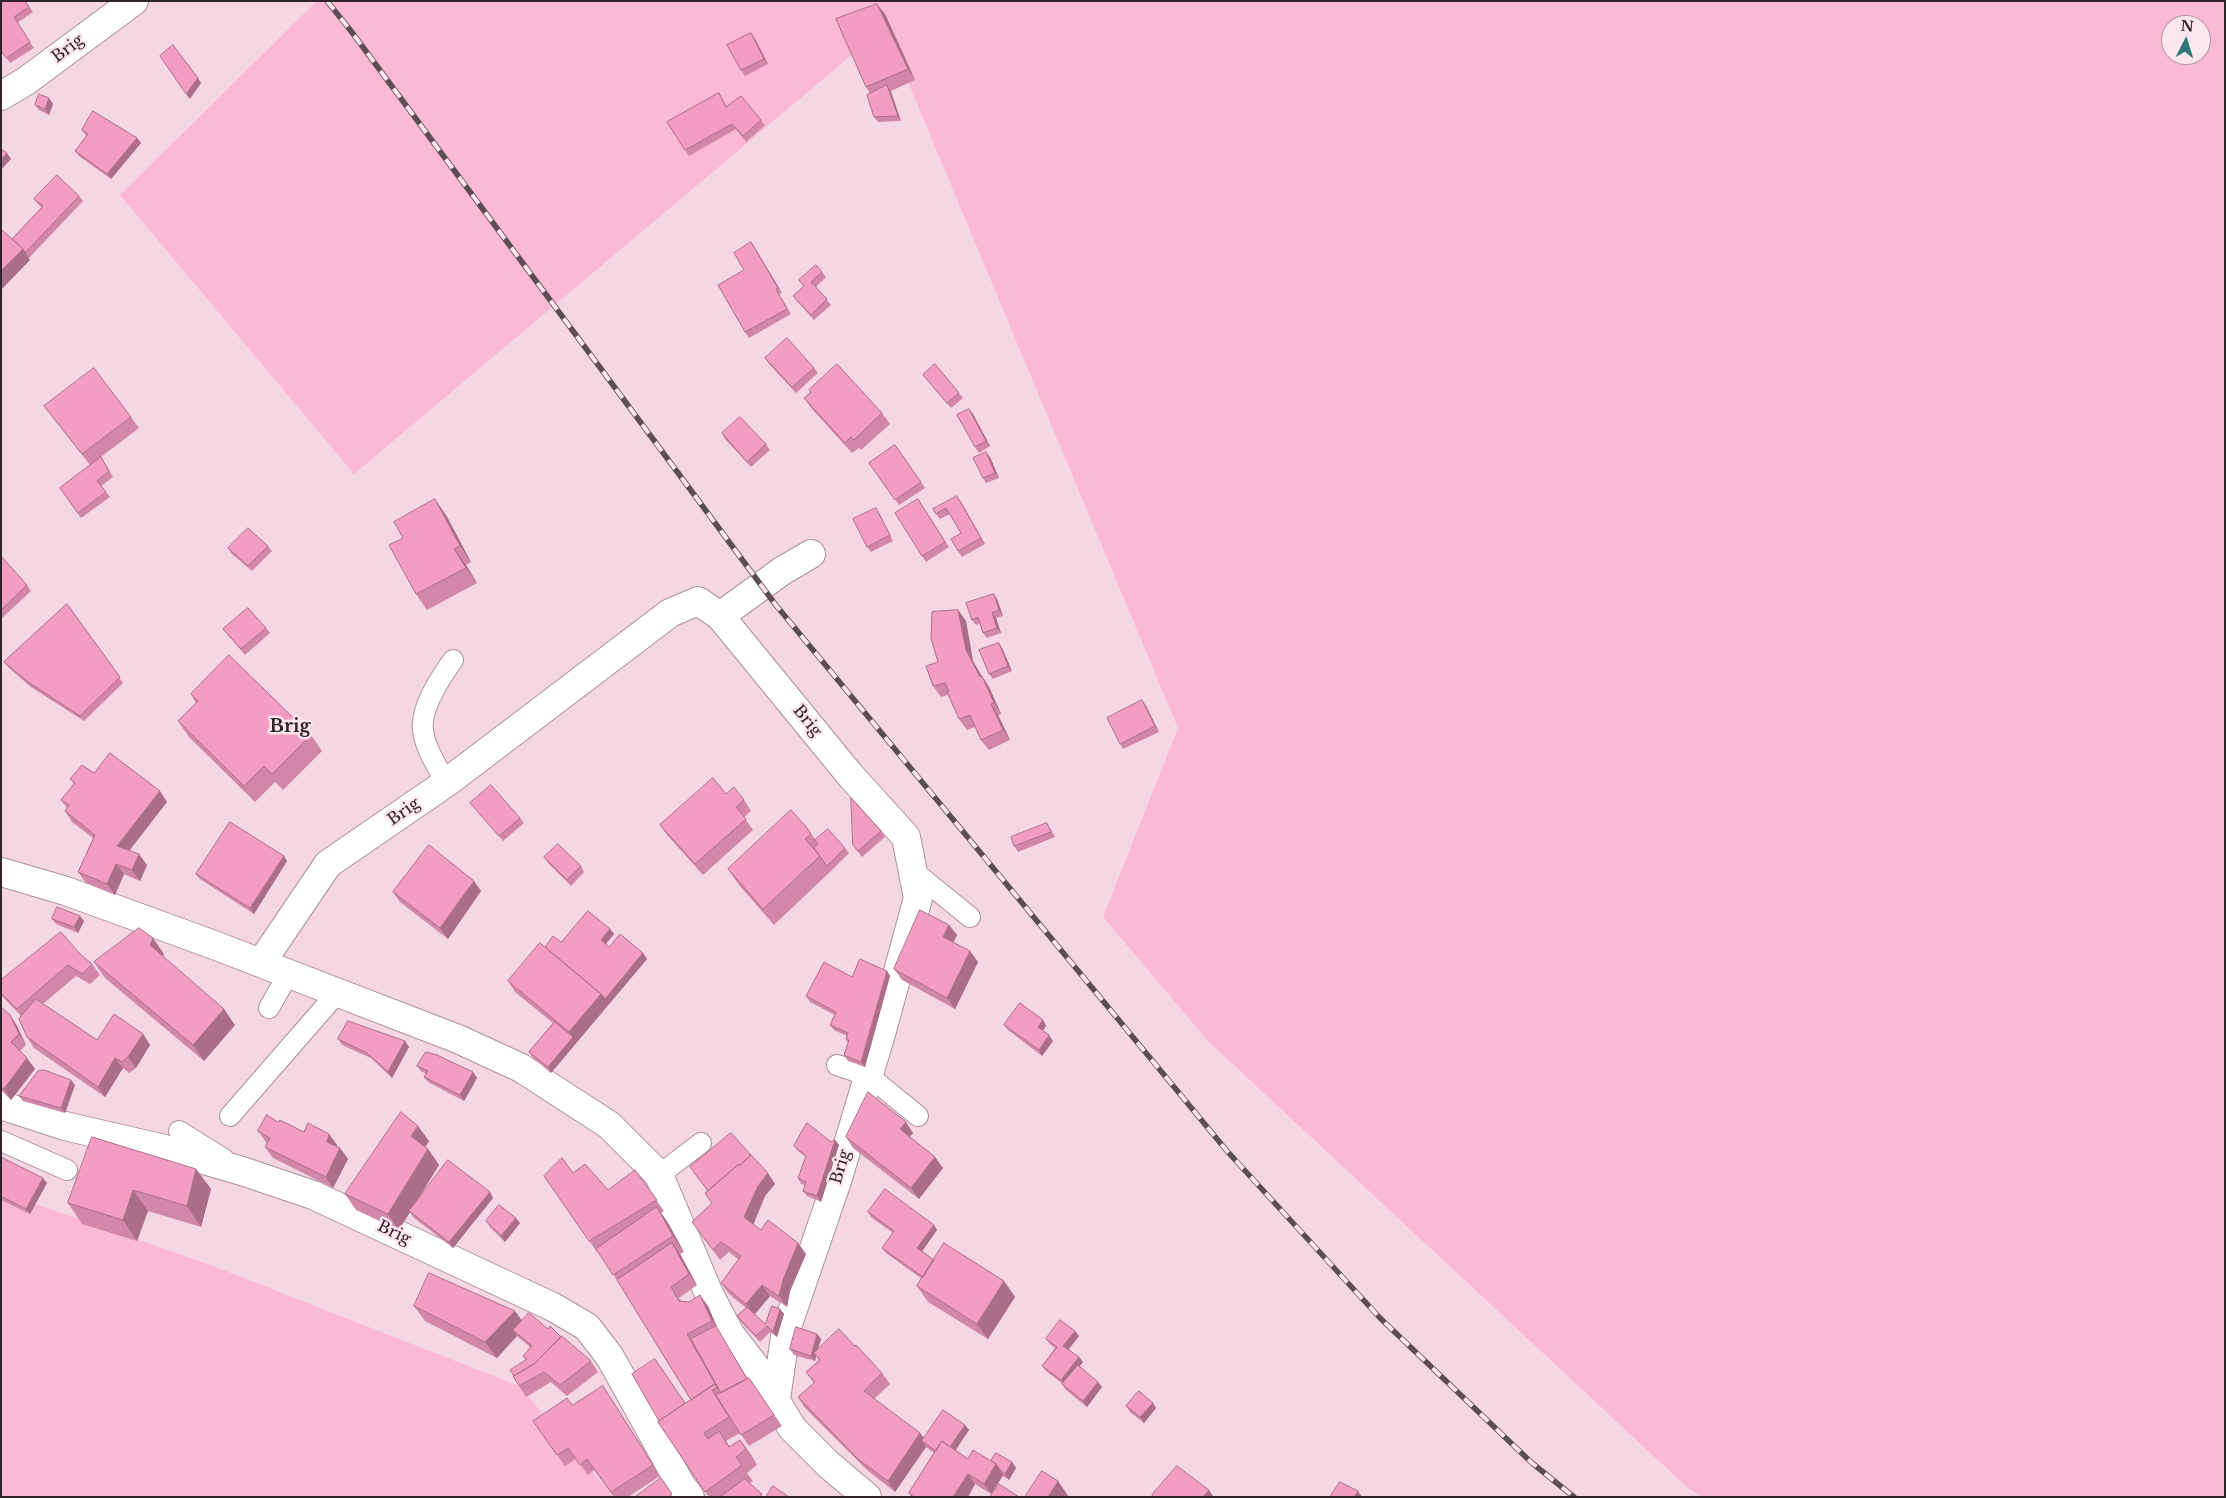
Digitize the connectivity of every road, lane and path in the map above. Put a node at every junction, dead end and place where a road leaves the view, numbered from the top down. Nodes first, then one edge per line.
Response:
1 (134, 1) edge
2 (1, 96) edge
3 (811, 554) dead end
4 (720, 616) junction
5 (453, 660) dead end
6 (446, 784) junction
7 (912, 870) junction
8 (1, 872) edge
9 (970, 917) dead end
10 (261, 963) junction
11 (289, 973) junction
12 (338, 992) junction
13 (269, 1008) dead end
14 (836, 1065) dead end
15 (868, 1076) junction
16 (1, 1105) edge
17 (230, 1116) dead end
18 (918, 1116) dead end
19 (179, 1131) dead end
20 (1, 1140) edge
21 (701, 1143) dead end
22 (67, 1170) dead end
23 (242, 1170) junction
24 (659, 1175) junction
25 (776, 1399) junction
26 (690, 1497) edge
27 (867, 1497) edge

1 - 2 street, Brig
3 - 4 street
4 - 6 street, Brig
4 - 7 street, Brig
5 - 6 lane
6 - 10 street, Brig
7 - 9 lane
7 - 15 street, Brig
8 - 10 street
10 - 11 street
11 - 12 street
11 - 13 lane
12 - 17 lane
12 - 24 street
14 - 15 lane
15 - 18 lane
15 - 25 street, Brig
16 - 23 street, Brig
19 - 23 lane
20 - 22 lane
21 - 24 lane
23 - 26 street, Brig
24 - 25 street
25 - 27 street

